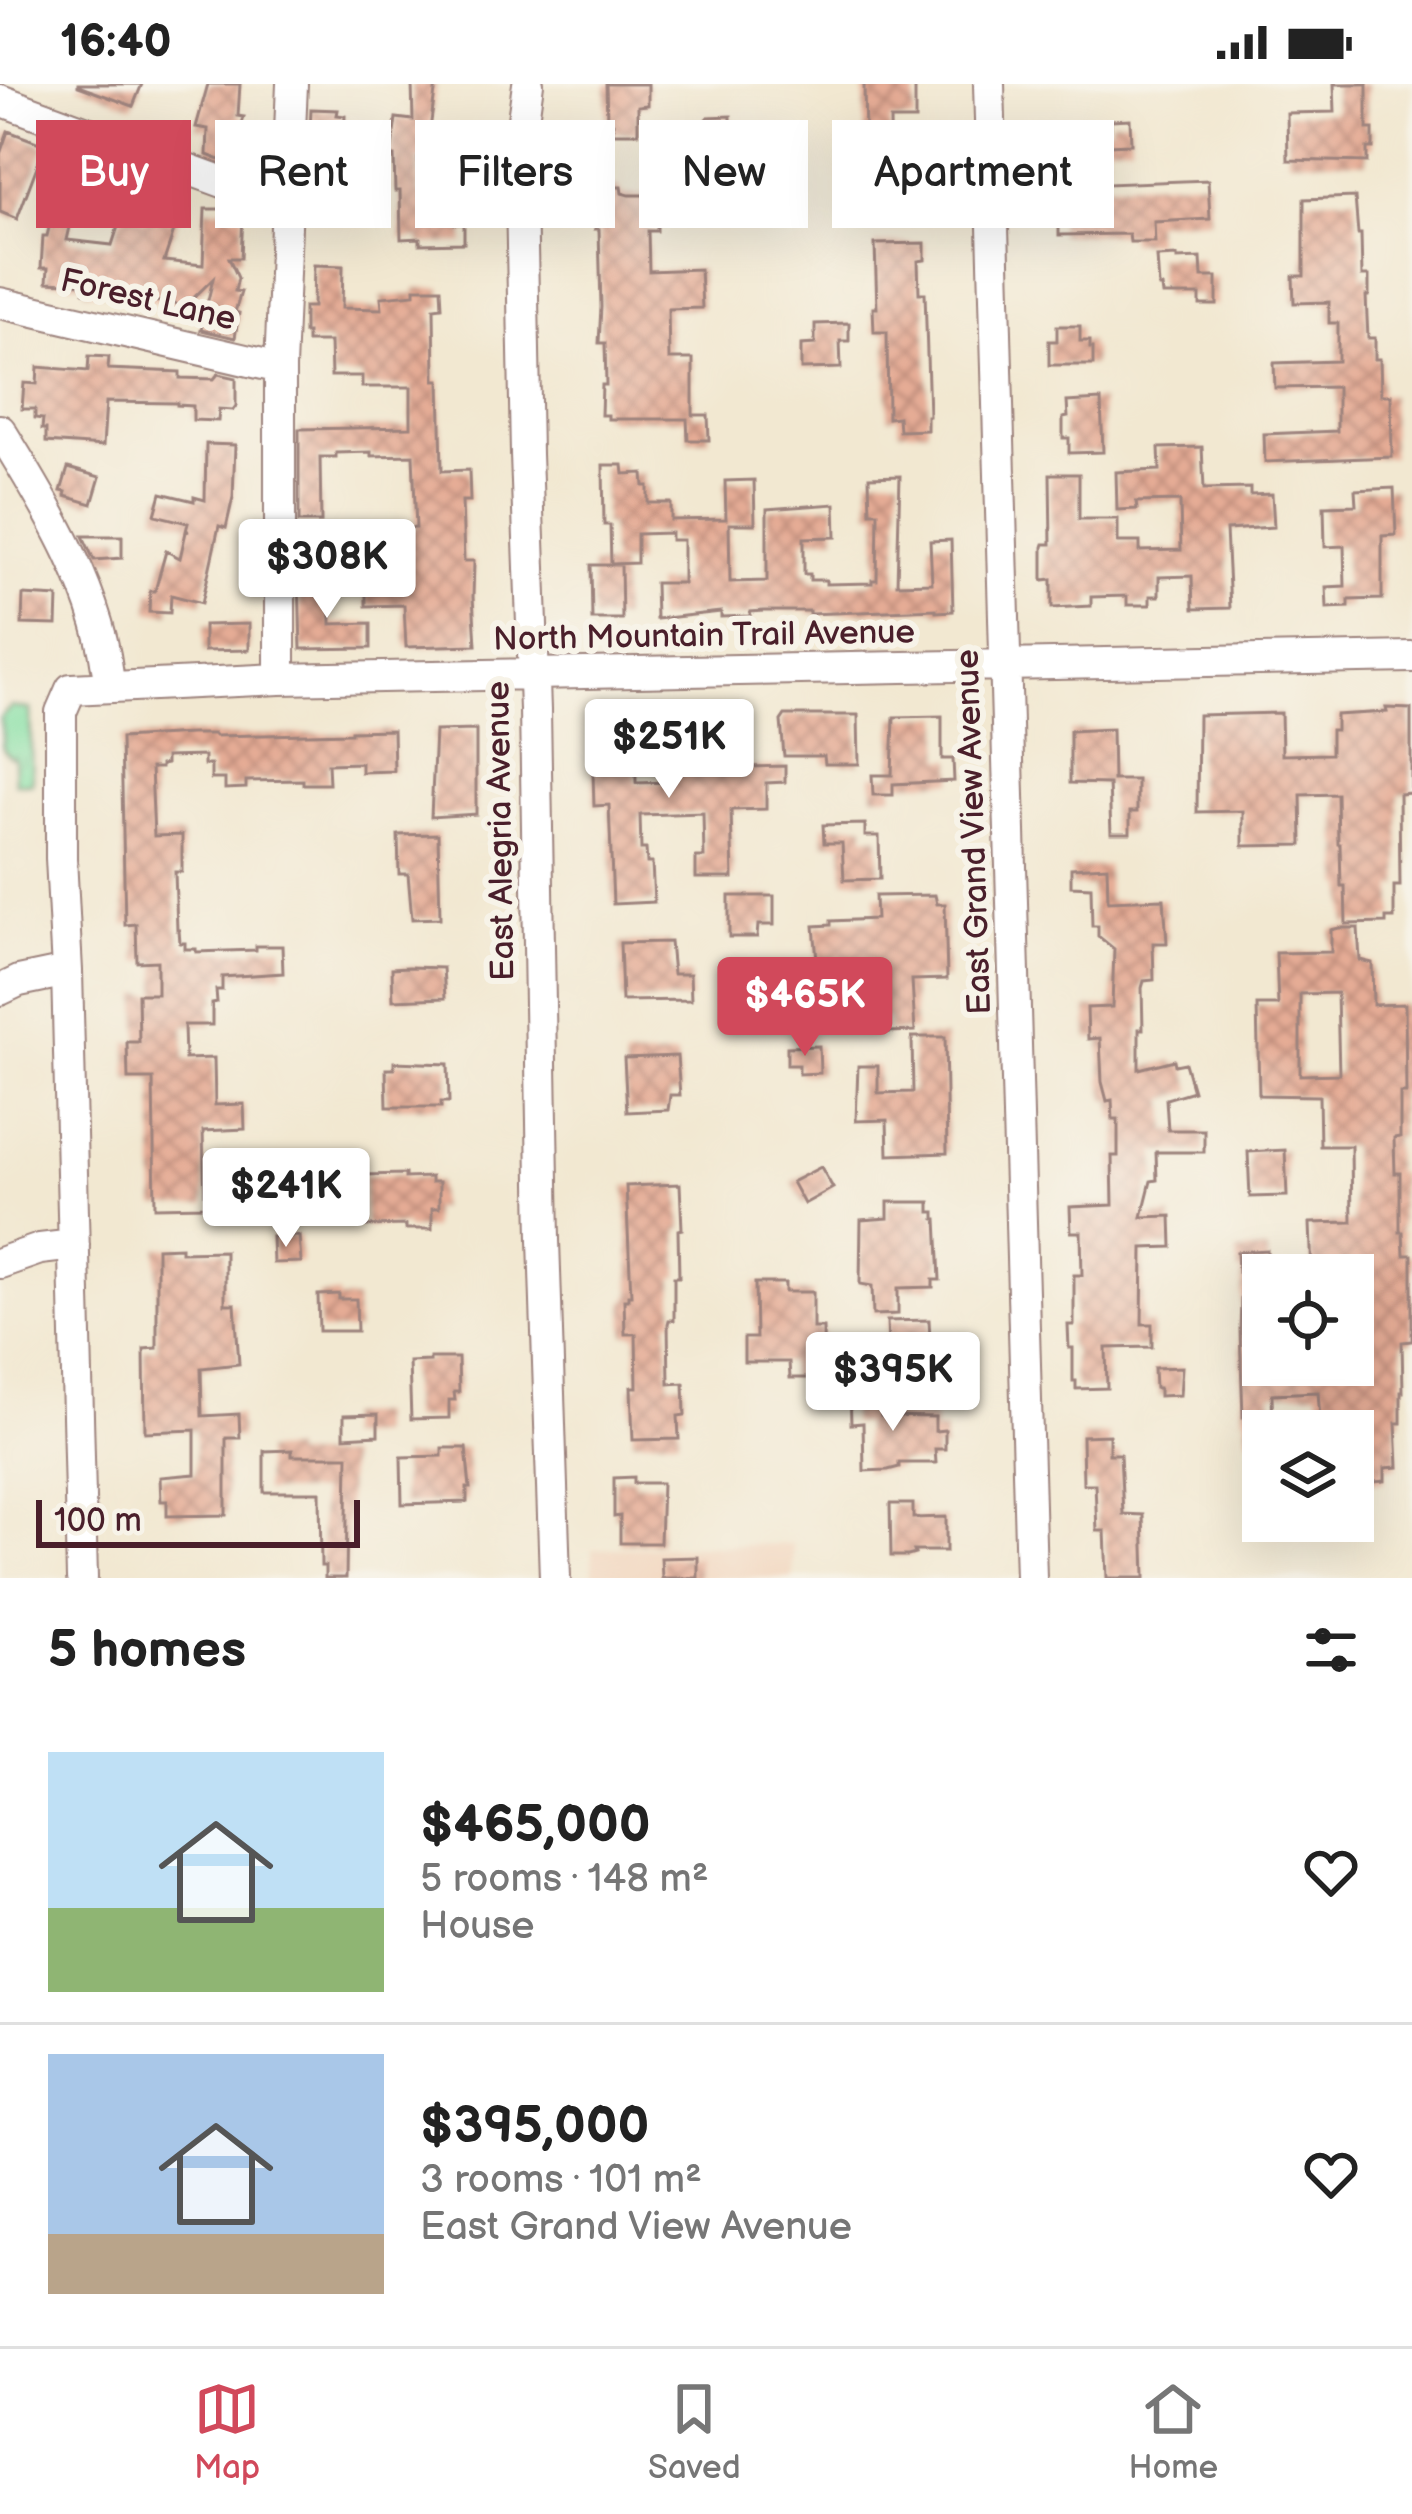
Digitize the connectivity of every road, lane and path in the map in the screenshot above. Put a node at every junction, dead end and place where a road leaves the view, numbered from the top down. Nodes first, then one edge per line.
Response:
1 (292, 84) edge
2 (528, 84) edge
3 (989, 84) edge
4 (0, 100) edge
5 (291, 120) edge
6 (215, 179) edge
7 (287, 228) edge
8 (0, 302) edge
9 (280, 368) junction
10 (0, 430) edge
11 (1412, 657) edge
12 (1005, 664) junction
13 (534, 676) junction
14 (280, 679) junction
15 (109, 686) junction
16 (67, 971) junction
17 (0, 989) edge
18 (74, 1245) junction
19 (0, 1263) edge
20 (82, 1578) edge
21 (555, 1578) edge
22 (1030, 1578) edge

1 - 5 street
2 - 13 street, East Alegria Avenue
3 - 12 street, East Grand View Avenue
4 - 6 street
7 - 9 street
8 - 9 street, Forest Lane
9 - 14 street
10 - 15 street
11 - 12 street, North Mountain Trail Avenue
12 - 13 street, North Mountain Trail Avenue
12 - 22 street, East Grand View Avenue
13 - 14 street, North Mountain Trail Avenue
13 - 21 street, East Alegria Avenue
14 - 15 street, North Mountain Trail Avenue
15 - 16 street, North Mountain Trail Avenue
16 - 17 street
16 - 18 street
18 - 19 street
18 - 20 street

